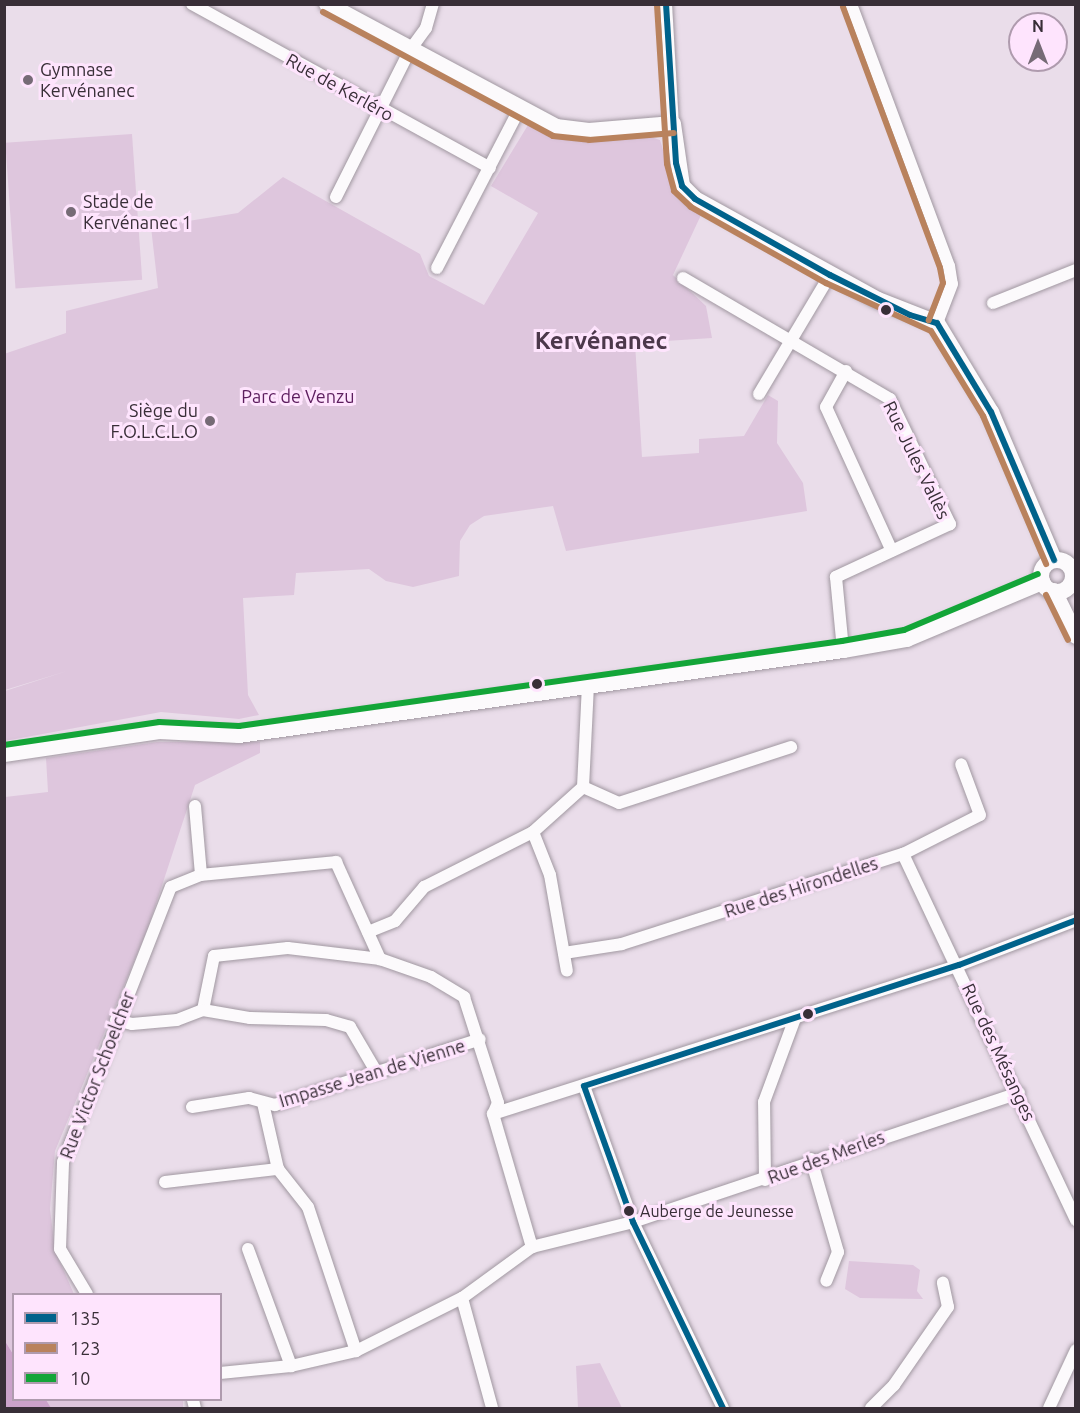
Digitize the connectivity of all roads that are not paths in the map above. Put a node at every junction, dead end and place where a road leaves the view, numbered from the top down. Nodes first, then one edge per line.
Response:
1 (327, 4) edge
2 (433, 4) edge
3 (666, 4) edge
4 (851, 4) edge
5 (191, 5) edge
6 (410, 50) junction
7 (520, 108) junction
8 (382, 110) junction
9 (673, 124) junction
10 (490, 168) junction
11 (336, 197) dead end
12 (437, 268) dead end
13 (1076, 270) edge
14 (830, 275) junction
15 (683, 278) dead end
16 (993, 303) dead end
17 (937, 323) junction
18 (794, 342) junction
19 (846, 371) junction
20 (759, 394) dead end
21 (892, 551) junction
22 (1054, 560) junction
23 (1065, 581) edge
24 (1076, 636) edge
25 (843, 650) junction
26 (588, 686) junction
27 (791, 747) dead end
28 (4, 754) edge
29 (961, 764) dead end
30 (583, 787) junction
31 (195, 806) dead end
32 (533, 832) junction
33 (903, 854) junction
34 (201, 875) junction
35 (1076, 920) edge
36 (368, 932) junction
37 (564, 954) junction
38 (380, 958) junction
39 (959, 965) junction
40 (567, 971) dead end
41 (203, 1010) junction
42 (795, 1018) junction
43 (116, 1020) junction
44 (480, 1040) junction
45 (377, 1072) junction
46 (584, 1086) junction
47 (1019, 1093) junction
48 (263, 1103) junction
49 (192, 1107) dead end
50 (494, 1114) junction
51 (811, 1159) junction
52 (278, 1170) junction
53 (765, 1180) junction
54 (165, 1182) dead end
55 (1075, 1219) edge
56 (633, 1222) junction
57 (532, 1246) junction
58 (248, 1249) dead end
59 (825, 1281) dead end
60 (943, 1283) dead end
61 (86, 1293) edge
62 (462, 1298) junction
63 (1076, 1350) edge
64 (356, 1351) junction
65 (291, 1366) junction
66 (222, 1373) edge
67 (492, 1408) edge
68 (723, 1408) edge
69 (871, 1408) edge
70 (1049, 1408) edge

1 - 6 street
2 - 6 street
3 - 9 street
4 - 17 street
5 - 8 street, Rue de Kerléro
6 - 7 street
6 - 8 street
7 - 9 street
7 - 10 street
8 - 10 street, Rue de Kerléro
8 - 11 street
9 - 14 street
10 - 12 street
13 - 16 street
14 - 17 street
14 - 18 street
15 - 18 street, Rue Jules Vallès
17 - 22 street
18 - 19 street, Rue Jules Vallès
18 - 20 street
19 - 21 street
19 - 21 street, Rue Jules Vallès
21 - 25 street, Rue Jules Vallès
22 - 23 street
22 - 23 street
23 - 24 street
23 - 25 street
25 - 26 street
26 - 28 street
26 - 30 street
27 - 30 street
29 - 33 street, Rue des Hirondelles
30 - 32 street
31 - 34 street
32 - 36 street
32 - 37 street
33 - 37 street, Rue des Hirondelles
33 - 39 street, Rue des Mésanges
34 - 36 street, Rue Victor Schoelcher
34 - 43 street, Rue Victor Schoelcher
35 - 39 street
36 - 38 street, Rue Victor Schoelcher
37 - 40 street
38 - 41 street
38 - 44 street
39 - 42 street
39 - 47 street, Rue des Mésanges
41 - 43 street
41 - 45 street
42 - 46 street
42 - 53 street
43 - 61 street, Rue Victor Schoelcher
44 - 45 street, Impasse Jean de Vienne
44 - 50 street
45 - 48 street, Impasse Jean de Vienne
46 - 50 street
46 - 56 street
47 - 51 street, Rue des Merles
47 - 55 street, Rue des Mésanges
48 - 49 street, Impasse Jean de Vienne
48 - 52 street
50 - 57 street
51 - 53 street, Rue des Merles
51 - 59 street
52 - 54 street
52 - 64 street
53 - 56 street, Rue des Merles
56 - 57 street, Rue des Merles
56 - 68 street
57 - 62 street
58 - 65 street
60 - 69 street
62 - 64 street
62 - 67 street
63 - 70 street
64 - 65 street
65 - 66 street

